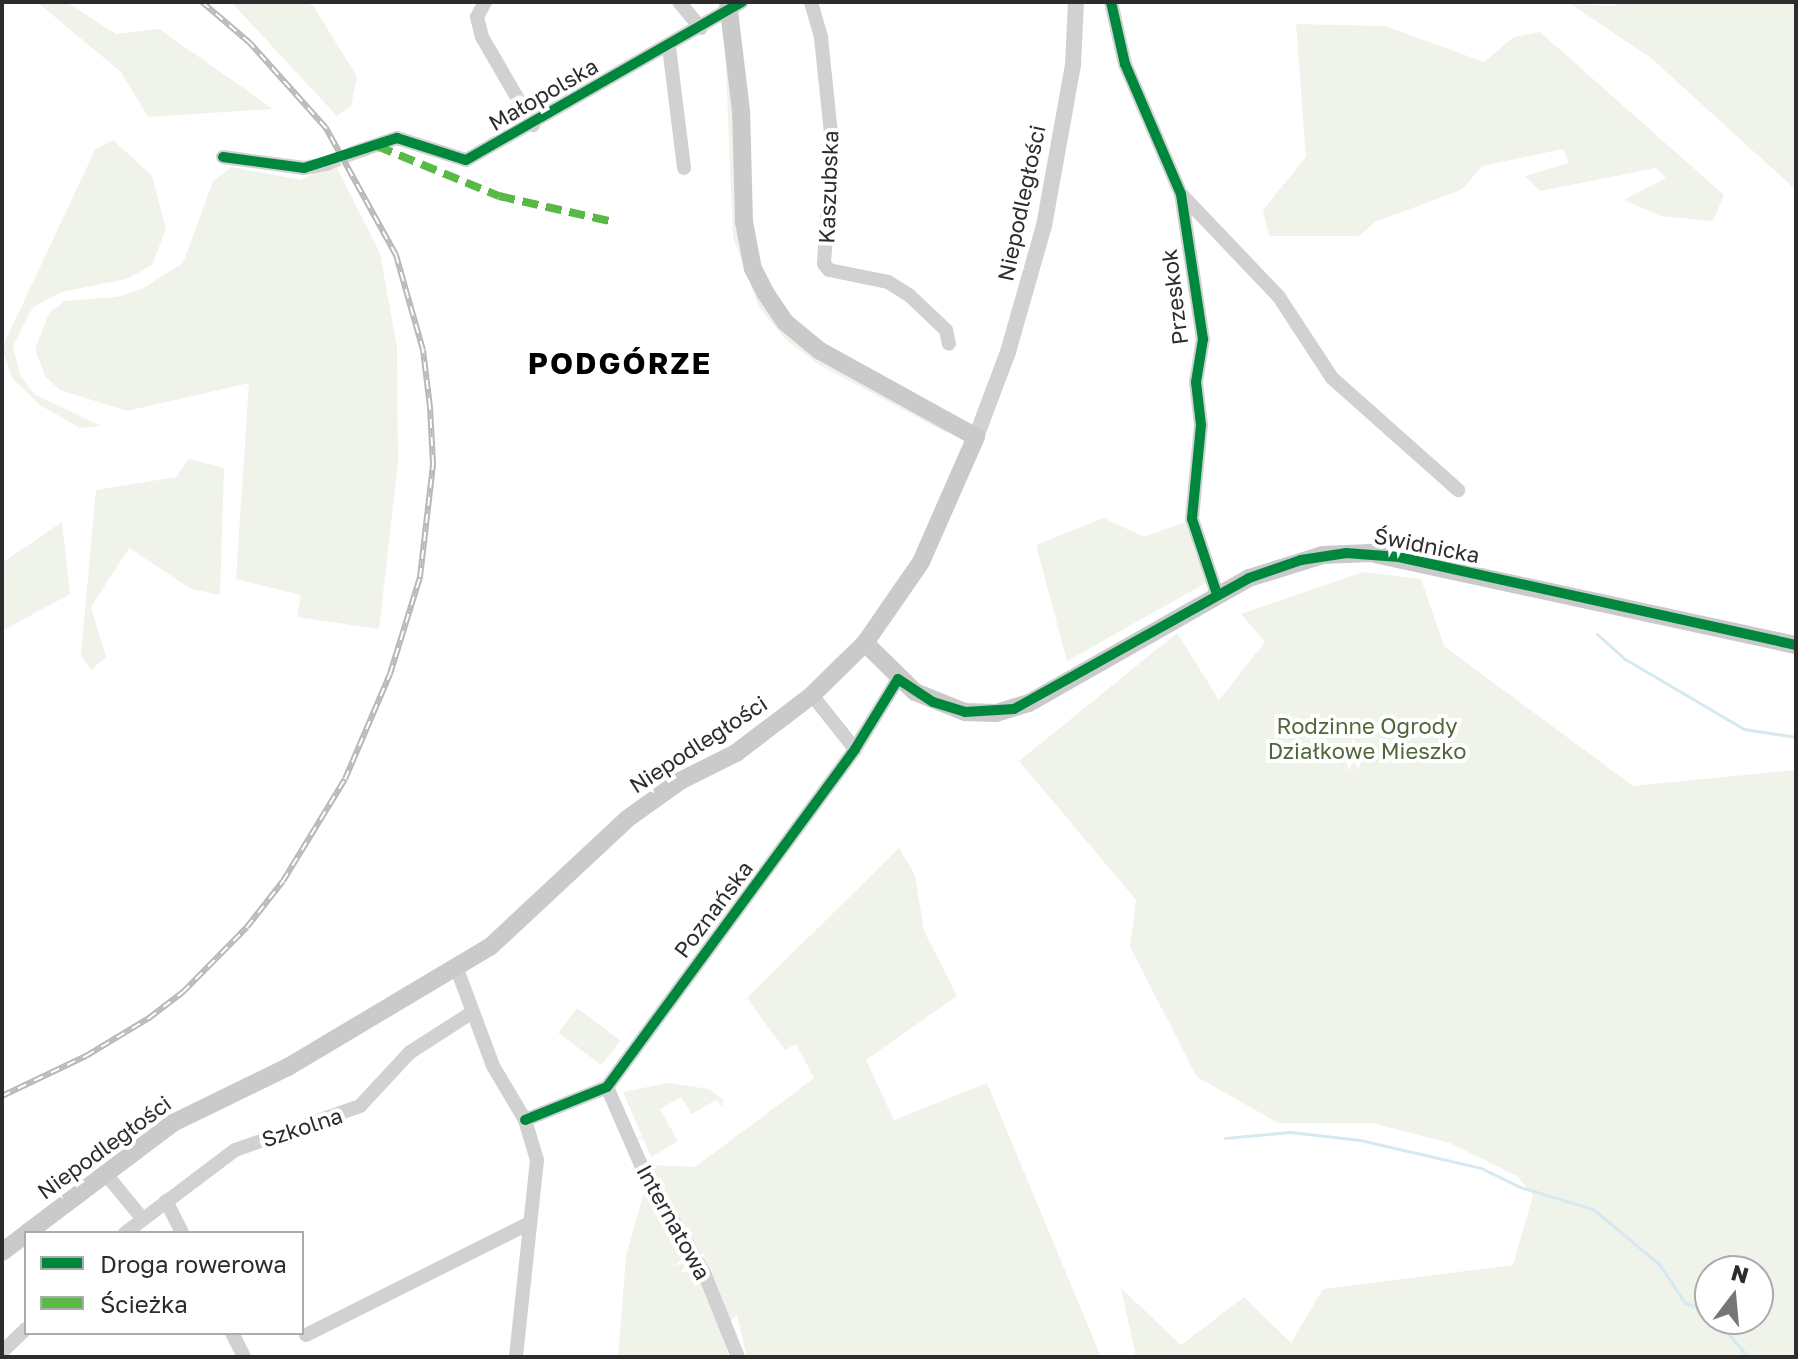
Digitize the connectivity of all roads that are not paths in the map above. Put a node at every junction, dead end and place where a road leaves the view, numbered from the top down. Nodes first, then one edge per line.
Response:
1 (485, 2) edge
2 (679, 2) edge
3 (811, 2) edge
4 (1076, 2) edge
5 (1111, 2) edge
6 (733, 5) edge
7 (701, 28) junction
8 (669, 47) junction
9 (533, 125) junction
10 (353, 153) tunnel mouth
11 (223, 157) dead end
12 (326, 164) tunnel mouth
13 (684, 168) dead end
14 (1181, 194) junction
15 (949, 344) dead end
16 (976, 437) junction
17 (1458, 490) dead end
18 (1217, 594) junction
19 (865, 643) junction
20 (1796, 645) edge
21 (898, 679) junction
22 (812, 695) junction
23 (855, 749) junction
24 (457, 969) junction
25 (471, 1013) junction
26 (607, 1087) junction
27 (525, 1120) junction
28 (105, 1173) junction
29 (166, 1201) junction
30 (142, 1218) junction
31 (530, 1223) junction
32 (29, 1231) edge
33 (127, 1231) edge
34 (181, 1231) edge
35 (24, 1235) edge
36 (2, 1252) edge
37 (24, 1331) edge
38 (233, 1335) edge
39 (306, 1335) dead end
40 (2, 1352) edge
41 (244, 1357) edge
42 (516, 1357) edge
43 (738, 1357) edge

1 - 9 street
2 - 7 street
3 - 15 street, Kaszubska
4 - 16 street, Niepodległości
5 - 14 street, Przeskok
6 - 7 street, Małopolska
6 - 16 main road
7 - 8 street, Małopolska
8 - 9 street, Małopolska
8 - 13 street
9 - 10 street, Małopolska
11 - 12 street
14 - 17 street, Przeskok
14 - 18 street, Przeskok
16 - 19 main road, Niepodległości
18 - 20 main road, Świdnicka
18 - 21 main road, Świdnicka
19 - 21 main road, Świdnicka
19 - 22 main road, Niepodległości
21 - 23 street, Poznańska
22 - 23 street
22 - 24 main road, Niepodległości
23 - 26 street, Poznańska
24 - 25 street
24 - 28 main road, Niepodległości
25 - 27 street
25 - 29 street, Szkolna
26 - 27 street
26 - 43 street, Internatowa
27 - 31 street
28 - 30 street
28 - 32 main road, Niepodległości
29 - 30 street, Szkolna
29 - 34 street
30 - 33 street, Szkolna
31 - 39 street
31 - 42 street
35 - 36 main road, Niepodległości
37 - 40 street
38 - 41 street

